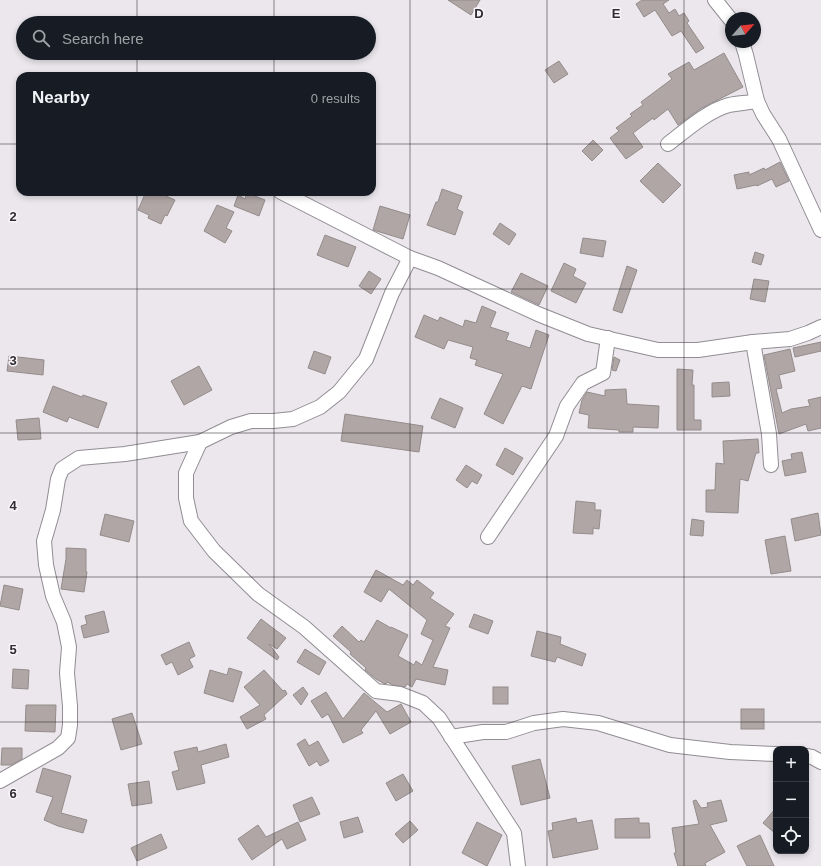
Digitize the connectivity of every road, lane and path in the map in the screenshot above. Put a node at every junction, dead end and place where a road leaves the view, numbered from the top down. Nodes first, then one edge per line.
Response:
1 (715, 0) edge
2 (725, 12) edge
3 (744, 48) edge
4 (756, 101) junction
5 (668, 144) dead end
6 (289, 196) edge
7 (821, 230) edge
8 (410, 258) junction
9 (821, 327) edge
10 (608, 338) junction
11 (753, 342) junction
12 (200, 442) junction
13 (770, 466) dead end
14 (488, 536) dead end
15 (451, 738) junction
16 (773, 754) edge
17 (809, 756) edge
18 (821, 762) edge
19 (0, 782) edge
20 (518, 866) edge

1 - 2 street
3 - 4 street
4 - 5 street
4 - 7 street
6 - 8 street
8 - 10 street
8 - 12 street
9 - 11 street
10 - 11 street
10 - 14 street
11 - 13 street
12 - 15 street
12 - 19 street
15 - 16 street
15 - 20 street
17 - 18 street

